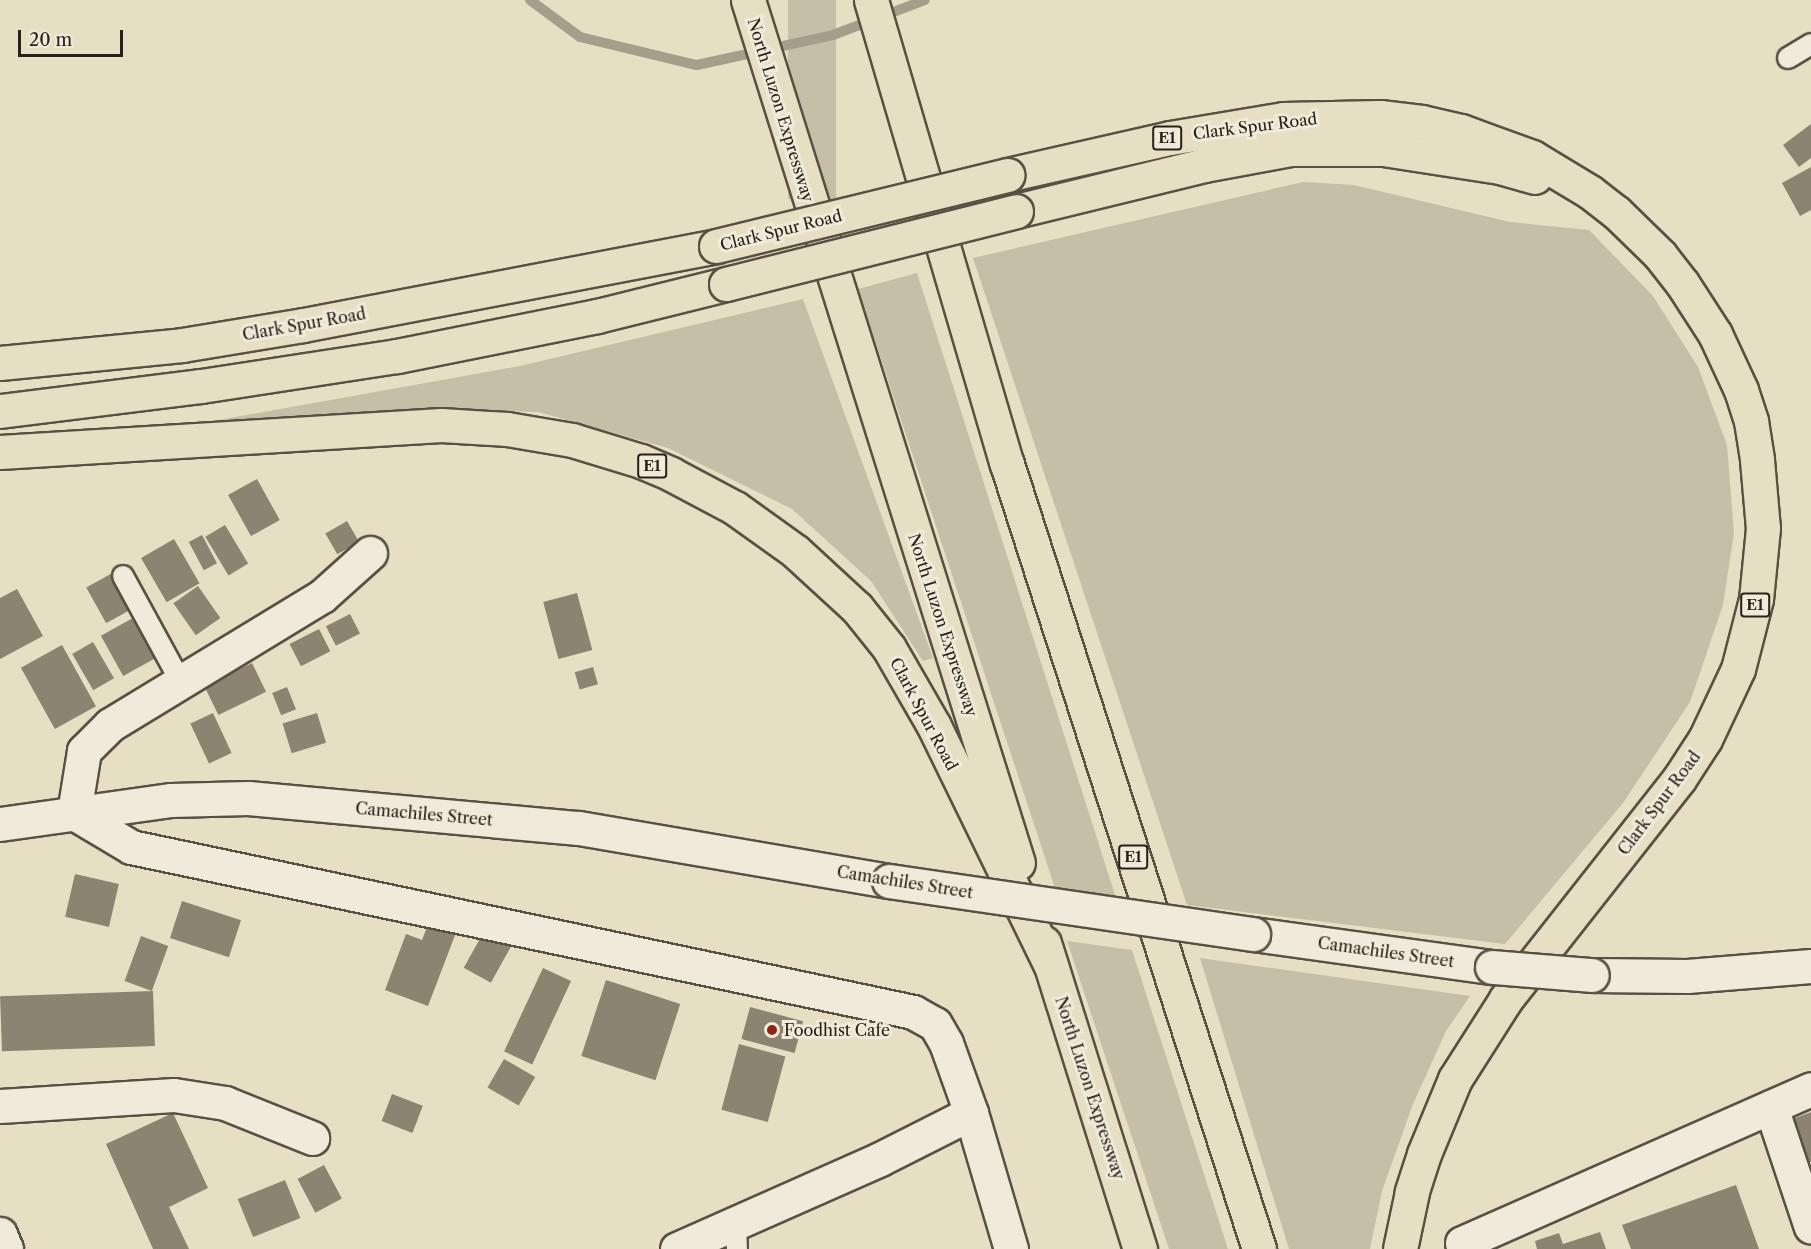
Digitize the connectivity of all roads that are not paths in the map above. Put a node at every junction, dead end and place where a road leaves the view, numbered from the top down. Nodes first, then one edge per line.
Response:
1 (748, 0) edge
2 (872, 0) edge
3 (1811, 44) edge
4 (1788, 58) dead end
5 (1590, 192) junction
6 (0, 363) edge
7 (0, 411) edge
8 (0, 452) edge
9 (370, 553) dead end
10 (123, 576) dead end
11 (182, 684) junction
12 (74, 813) junction
13 (0, 824) edge
14 (1050, 964) junction
15 (1811, 966) edge
16 (1811, 1089) edge
17 (0, 1106) edge
18 (1771, 1107) junction
19 (971, 1113) junction
20 (312, 1138) dead end
21 (1811, 1227) edge
22 (0, 1234) edge
23 (737, 1236) edge
24 (1462, 1243) dead end
25 (6, 1249) edge
26 (678, 1249) edge
27 (1011, 1249) edge
28 (1140, 1249) edge
29 (1259, 1249) edge
30 (1400, 1249) edge

1 - 14 highway, North Luzon Expressway / E1
2 - 29 highway, E1
3 - 4 lane
5 - 6 highway, Clark Spur Road / E1, bridge
5 - 7 highway, bridge
5 - 30 highway, Clark Spur Road / E1
8 - 14 highway, Clark Spur Road / E1
9 - 11 street
10 - 11 lane
11 - 12 street
12 - 13 street, Camachiles Street
12 - 15 street, Camachiles Street, bridge
12 - 19 street
14 - 28 highway, North Luzon Expressway / E1
16 - 18 street
17 - 20 street
18 - 21 street
18 - 24 street
19 - 23 street
19 - 27 street
22 - 25 street
23 - 26 street

